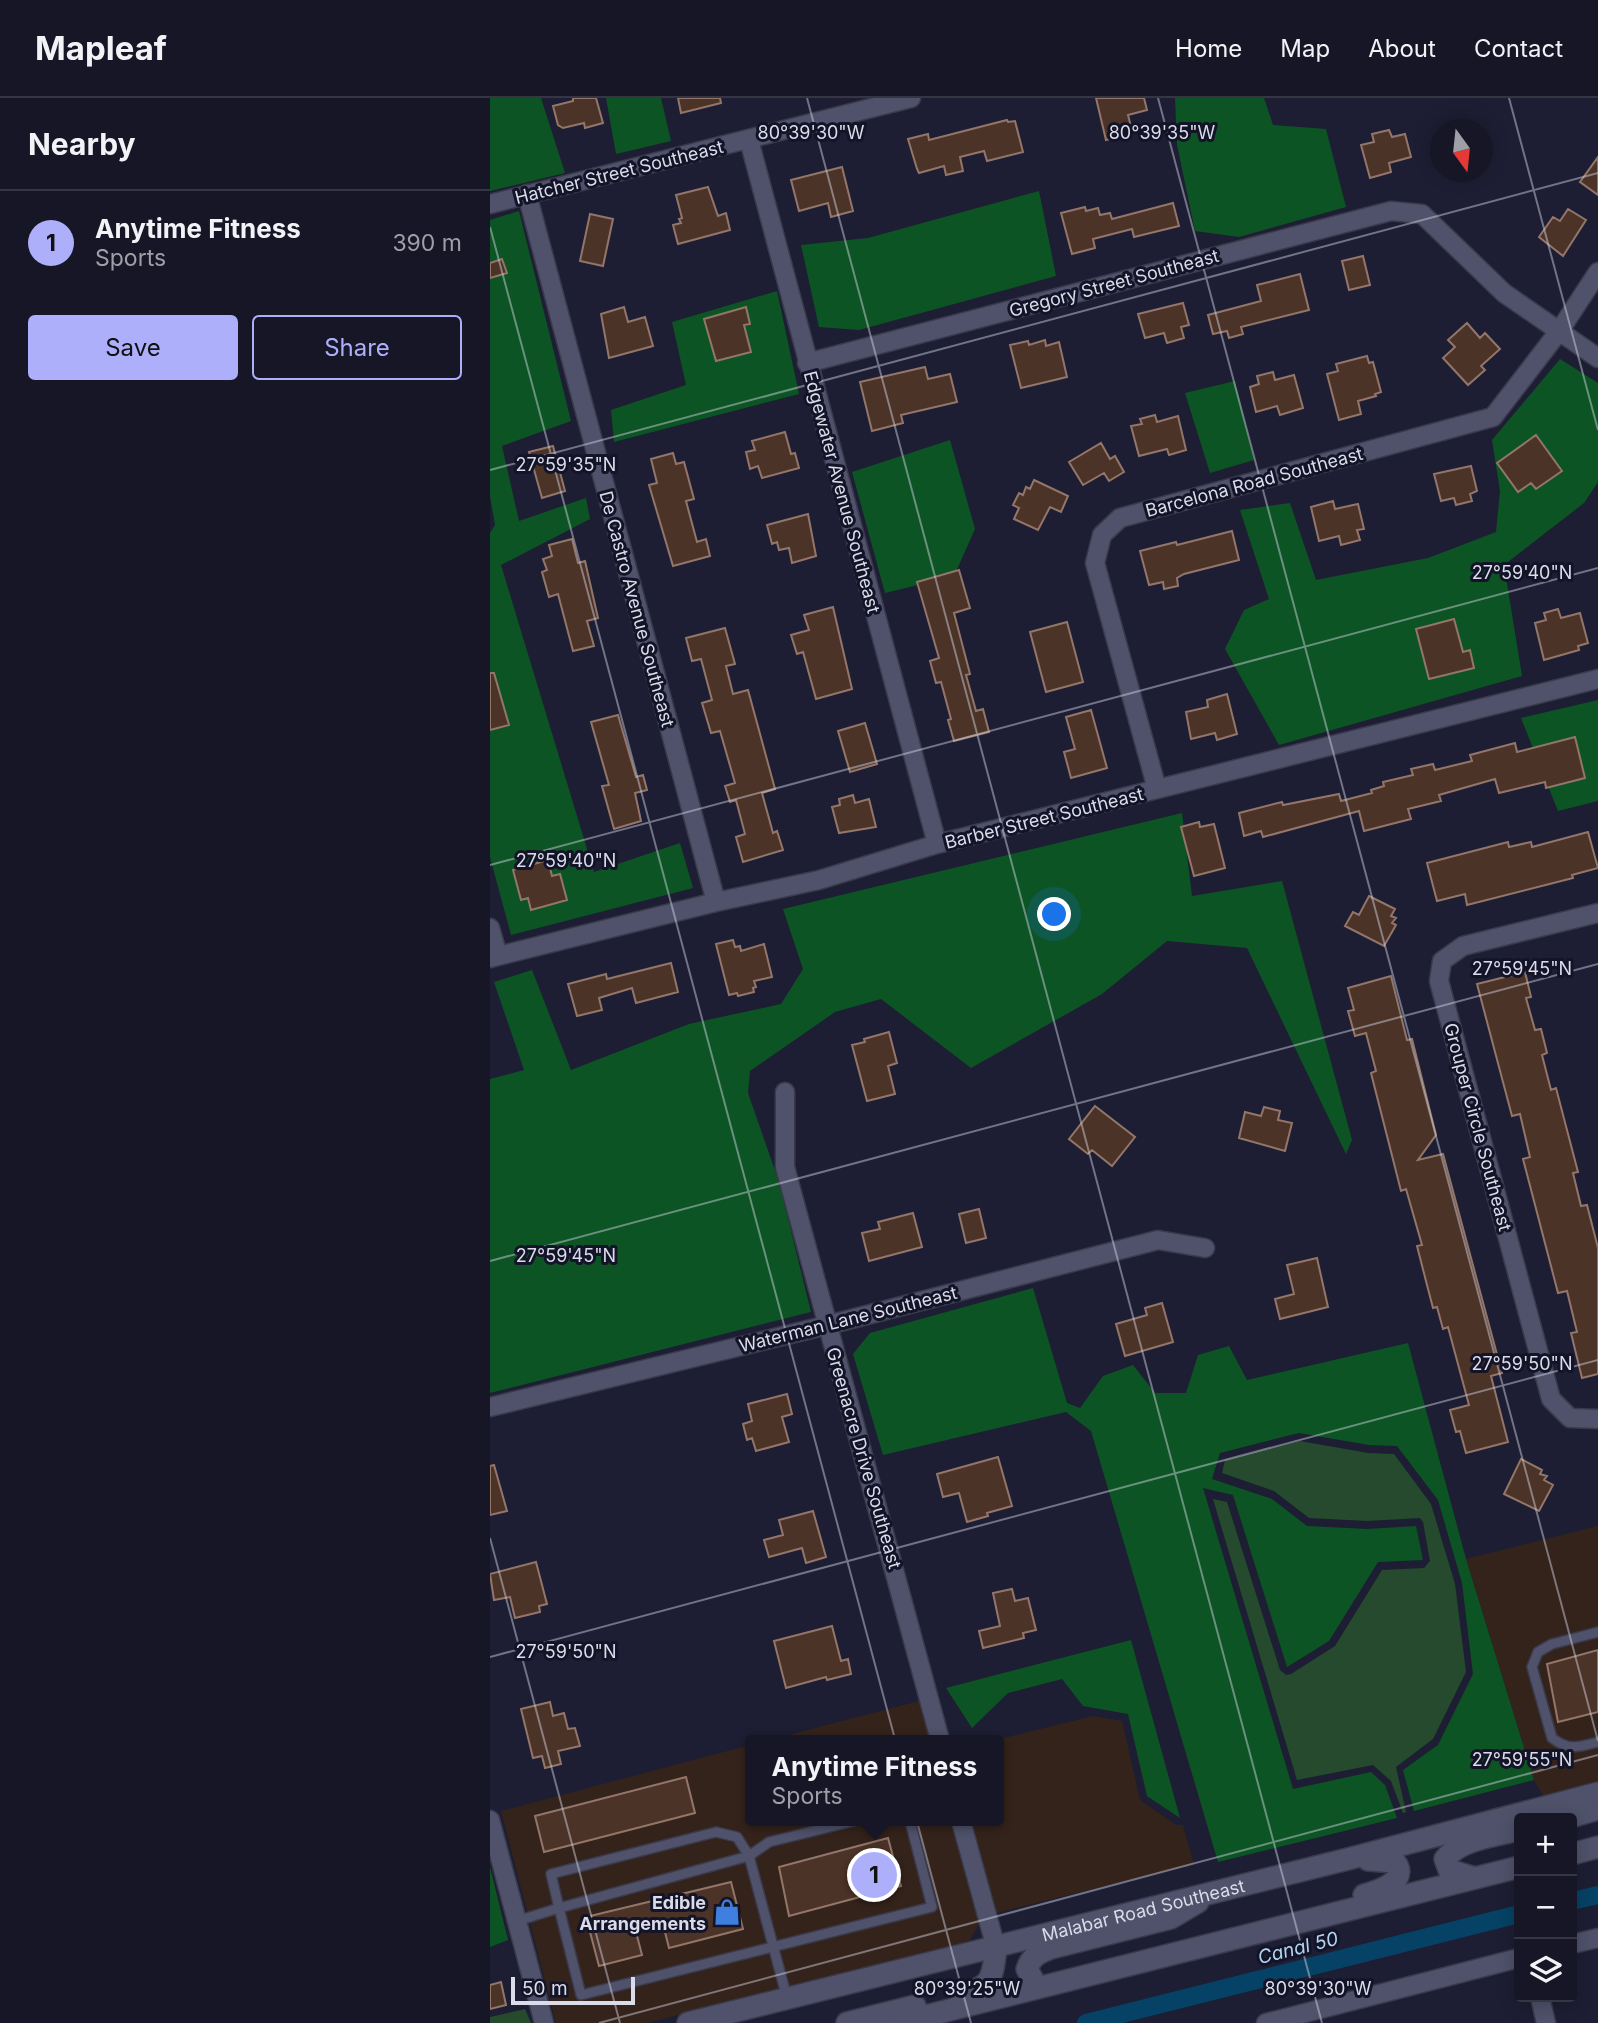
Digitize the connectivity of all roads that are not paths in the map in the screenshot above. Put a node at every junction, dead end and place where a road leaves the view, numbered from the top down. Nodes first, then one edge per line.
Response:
1 (911, 98) edge
2 (749, 140) junction
3 (527, 194) junction
4 (490, 204) edge
5 (1598, 272) edge
6 (1560, 330) junction
7 (1598, 358) edge
8 (807, 363) junction
9 (1598, 679) edge
10 (1157, 789) junction
11 (937, 844) junction
12 (716, 902) junction
13 (1598, 913) edge
14 (490, 928) edge
15 (494, 957) edge
16 (785, 1093) dead end
17 (1206, 1248) dead end
18 (828, 1325) junction
19 (490, 1407) edge
20 (1598, 1419) edge
21 (1598, 1632) edge
22 (939, 1735) edge
23 (1598, 1742) edge
24 (1598, 1793) edge
25 (1598, 1809) edge
26 (1577, 1815) edge
27 (490, 1820) edge
28 (834, 1826) edge
29 (911, 1826) edge
30 (962, 1826) edge
31 (1514, 1831) edge
32 (1598, 1847) edge
33 (1577, 1853) edge
34 (750, 1856) junction
35 (1348, 1859) junction
36 (1514, 1868) edge
37 (1476, 1878) junction
38 (1213, 1891) junction
39 (559, 1908) junction
40 (517, 1921) junction
41 (1598, 1938) edge
42 (1224, 1941) junction
43 (1577, 1943) edge
44 (774, 1947) junction
45 (996, 1948) junction
46 (1514, 1959) edge
47 (1033, 1980) junction
48 (1057, 1983) junction
49 (788, 1999) junction
50 (1541, 2002) edge
51 (764, 2004) junction
52 (1311, 2017) edge
53 (544, 2023) edge
54 (688, 2023) edge
55 (741, 2023) edge
56 (847, 2023) edge
57 (898, 2023) edge
58 (1266, 2023) edge
59 (1546, 2023) edge

1 - 2 street, Hatcher Street Southeast
2 - 3 street, Hatcher Street Southeast
2 - 8 street, Edgewater Avenue Southeast
3 - 4 street, Hatcher Street Southeast
3 - 12 street, De Castro Avenue Southeast
5 - 6 street, Barcelona Road Southeast
6 - 7 street
6 - 8 street, Gregory Street Southeast
6 - 10 street, Barcelona Road Southeast
8 - 11 street, Edgewater Avenue Southeast
9 - 10 street, Barber Street Southeast
10 - 11 street, Barber Street Southeast
11 - 12 street, Barber Street Southeast
12 - 15 street, Barber Street Southeast
13 - 20 street, Grouper Circle Southeast
14 - 15 street
16 - 18 street, Greenacre Drive Southeast
17 - 18 street, Waterman Lane Southeast
18 - 19 street, Waterman Lane Southeast
18 - 22 street, Greenacre Drive Southeast
21 - 23 lane
24 - 35 main road, Malabar Road Southeast
25 - 26 main road
27 - 40 street
28 - 34 lane
29 - 44 lane
30 - 45 street
31 - 37 main road
32 - 33 main road
34 - 39 lane
34 - 39 lane
34 - 44 lane
35 - 38 main road, Malabar Road Southeast
35 - 42 main road
36 - 37 main road
37 - 42 main road
38 - 45 main road, Malabar Road Southeast
38 - 47 main road
39 - 40 lane
39 - 44 lane
40 - 53 street
41 - 43 street
42 - 48 main road
44 - 49 lane
45 - 47 main road
45 - 49 main road, Malabar Road Southeast
45 - 56 main road
46 - 52 street
47 - 48 main road
48 - 57 main road
49 - 51 main road, Malabar Road Southeast
50 - 59 street
51 - 54 main road, Malabar Road Southeast
51 - 55 main road
52 - 58 street

